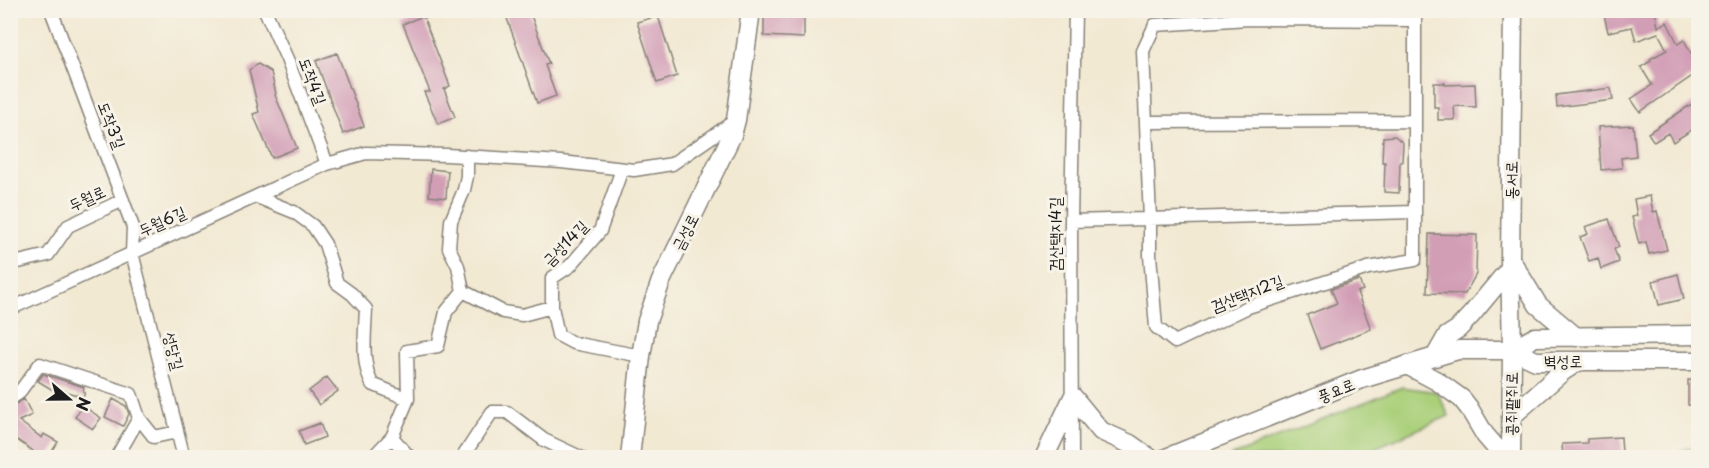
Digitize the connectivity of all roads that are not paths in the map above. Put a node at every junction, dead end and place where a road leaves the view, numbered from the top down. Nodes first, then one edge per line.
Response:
1 (51, 10) edge
2 (265, 10) edge
3 (751, 10) edge
4 (1075, 10) edge
5 (1513, 10) edge
6 (1248, 15) edge
7 (1415, 15) edge
8 (736, 120) junction
9 (1415, 121) junction
10 (1146, 122) junction
11 (468, 156) junction
12 (327, 164) junction
13 (622, 169) junction
14 (257, 197) junction
15 (123, 200) junction
16 (1415, 212) junction
17 (1150, 220) junction
18 (1071, 221) junction
19 (132, 252) junction
20 (10, 264) edge
21 (1510, 264) junction
22 (463, 291) junction
23 (552, 307) junction
24 (10, 309) edge
25 (1698, 335) edge
26 (1576, 337) junction
27 (1512, 350) junction
28 (641, 356) junction
29 (1435, 357) junction
30 (1580, 361) junction
31 (1698, 361) edge
32 (1407, 366) junction
33 (1073, 397) junction
34 (10, 399) edge
35 (408, 399) junction
36 (1511, 417) junction
37 (139, 418) junction
38 (177, 432) junction
39 (392, 437) junction
40 (116, 458) edge
41 (184, 458) edge
42 (372, 458) edge
43 (410, 458) edge
44 (462, 458) edge
45 (582, 458) edge
46 (630, 458) edge
47 (1044, 458) edge
48 (1072, 458) edge
49 (1150, 458) edge
50 (1166, 458) edge
51 (1505, 458) edge
52 (1511, 458) edge

1 - 15 street, 도작3길
2 - 12 street, 도작4길
3 - 8 main road, 금성로
4 - 18 street, 검산택지4길
5 - 21 main road, 동서로
6 - 7 street, 검산택지2길
6 - 10 street, 검산택지2길
7 - 9 street, 검산택지2길
8 - 13 street
8 - 28 main road, 금성로
9 - 10 street
9 - 16 street, 검산택지2길
10 - 17 street, 검산택지2길
11 - 12 street
11 - 13 street
11 - 22 street
12 - 14 street, 두월6길
13 - 23 street, 금성14길
14 - 19 street, 두월6길
14 - 35 street
15 - 19 street, 도작3길
15 - 20 street, 두월로
16 - 17 street
16 - 17 street, 검산택지2길
17 - 18 street
18 - 33 street, 검산택지4길
19 - 24 street, 두월6길
19 - 38 street, 성당길
21 - 26 main road
21 - 27 main road, 동서로
21 - 29 main road
22 - 23 street
22 - 35 street
23 - 28 street, 금성14길
25 - 26 main road, 벽성로
26 - 27 main road, 벽성로
27 - 29 main road, 풍요로
27 - 30 main road, 벽성로
27 - 36 main road, 콩쥐팥쥐로
28 - 46 main road, 금성로
29 - 32 main road, 풍요로
30 - 31 main road, 벽성로
30 - 36 main road
32 - 50 main road, 풍요로
32 - 51 main road
33 - 47 main road
33 - 48 street, 검산택지4길
33 - 49 main road
34 - 37 street
35 - 39 street
36 - 52 main road, 콩쥐팥쥐로
37 - 38 street
37 - 40 street
38 - 41 street, 성당길
39 - 42 street
39 - 43 street
44 - 45 street

